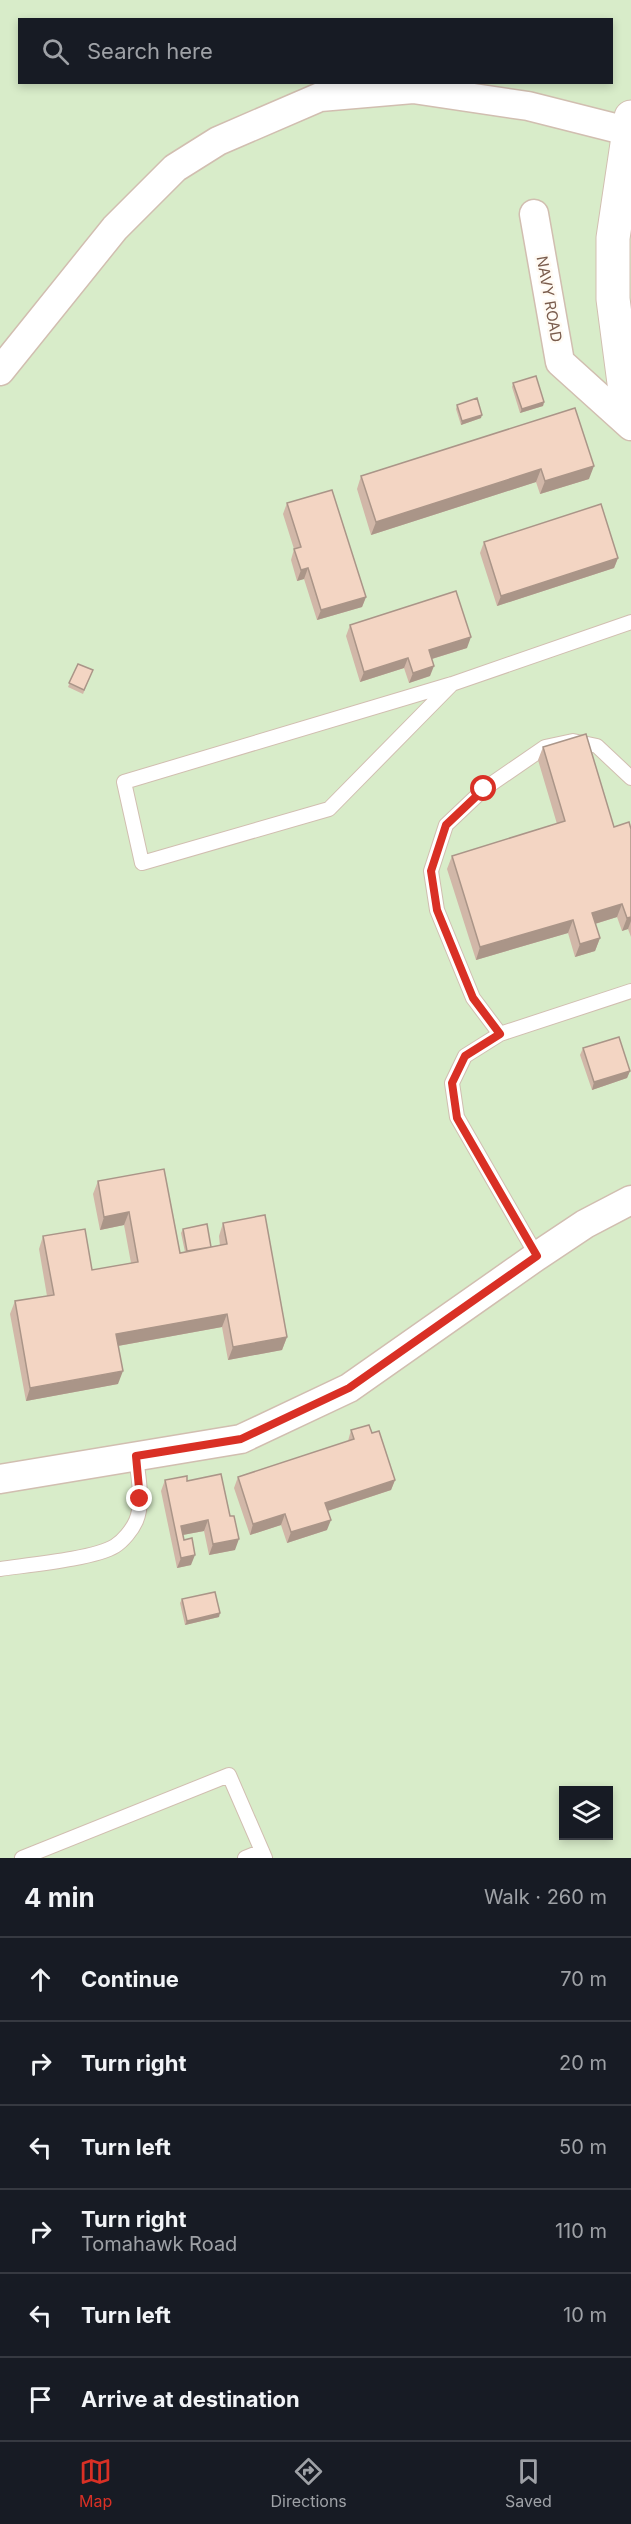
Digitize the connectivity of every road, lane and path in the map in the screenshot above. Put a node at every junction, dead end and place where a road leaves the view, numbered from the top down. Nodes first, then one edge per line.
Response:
1 (629, 124) edge
2 (534, 214) dead end
3 (0, 371) edge
4 (631, 411) edge
5 (631, 426) edge
6 (631, 622) edge
7 (452, 684) junction
8 (631, 778) edge
9 (631, 991) edge
10 (500, 1034) junction
11 (631, 1200) edge
12 (537, 1256) junction
13 (136, 1456) junction
14 (0, 1479) edge
15 (0, 1569) edge
16 (263, 1854) edge
17 (22, 1858) edge
18 (245, 1858) edge

1 - 3 street
1 - 4 street
2 - 5 street, NAVY ROAD
6 - 7 lane
7 - 7 lane
8 - 10 lane
9 - 10 lane
10 - 12 lane
11 - 12 street
12 - 13 street
13 - 14 street
13 - 15 lane
16 - 17 lane
16 - 18 lane

